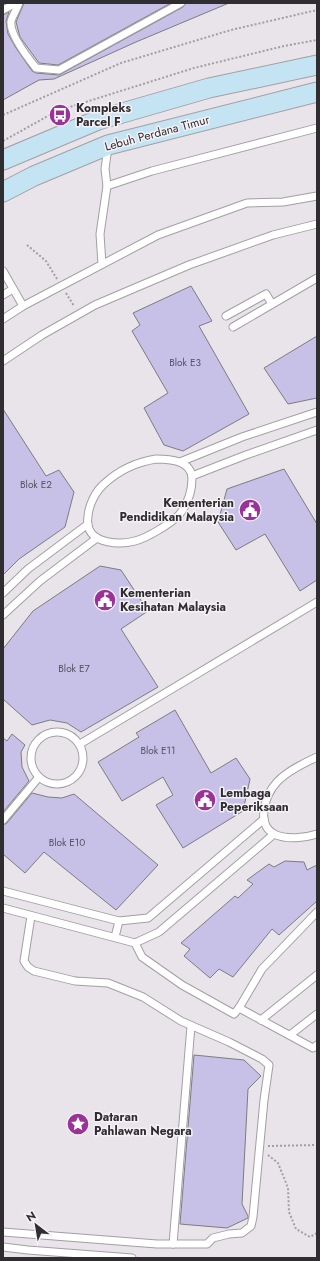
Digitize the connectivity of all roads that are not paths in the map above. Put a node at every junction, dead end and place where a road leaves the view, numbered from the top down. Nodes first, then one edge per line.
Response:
1 (18, 3) edge
2 (180, 3) edge
3 (3, 10) edge
4 (317, 65) edge
5 (317, 92) edge
6 (317, 128) edge
7 (108, 145) junction
8 (3, 160) edge
9 (107, 186) junction
10 (3, 192) edge
11 (317, 196) edge
12 (317, 224) edge
13 (102, 264) junction
14 (3, 271) edge
15 (317, 278) edge
16 (13, 289) junction
17 (3, 295) edge
18 (272, 304) junction
19 (23, 306) junction
20 (226, 316) dead end
21 (3, 319) edge
22 (233, 327) dead end
23 (3, 362) edge
24 (317, 412) edge
25 (317, 430) edge
26 (180, 462) junction
27 (192, 476) junction
28 (88, 524) junction
29 (97, 538) junction
30 (3, 593) edge
31 (317, 602) edge
32 (3, 615) edge
33 (80, 744) junction
34 (317, 757) edge
35 (39, 777) junction
36 (264, 819) junction
37 (3, 820) edge
38 (274, 834) junction
39 (317, 834) edge
40 (3, 891) edge
41 (3, 908) edge
42 (317, 912) edge
43 (31, 916) junction
44 (119, 922) junction
45 (115, 937) junction
46 (135, 943) junction
47 (317, 975) edge
48 (239, 1008) junction
49 (317, 1014) edge
50 (261, 1020) junction
51 (191, 1026) junction
52 (290, 1035) junction
53 (317, 1045) edge
54 (3, 1232) edge
55 (173, 1244) junction
56 (3, 1247) edge
57 (132, 1258) edge

1 - 2 lane
1 - 3 lane
4 - 8 main road
5 - 7 main road, Lebuh Perdana Timur
6 - 9 lane
7 - 9 lane
7 - 10 main road, Lebuh Perdana Timur
9 - 13 lane
11 - 13 lane
12 - 23 lane
13 - 19 lane
14 - 16 lane
15 - 18 lane
16 - 17 lane
16 - 19 lane
18 - 20 lane
18 - 22 lane
19 - 21 lane
24 - 26 lane
25 - 27 lane
26 - 27 lane
26 - 28 lane
27 - 29 lane
28 - 29 lane
28 - 30 lane
29 - 32 lane
31 - 33 lane
33 - 35 lane
33 - 35 lane
34 - 36 lane
35 - 37 lane
36 - 38 lane
36 - 44 lane
38 - 39 lane
38 - 46 lane
40 - 44 lane
41 - 43 lane
42 - 48 lane
43 - 45 lane
43 - 51 lane
44 - 45 lane
45 - 46 lane
46 - 48 lane
47 - 50 lane
48 - 50 lane
49 - 52 lane
50 - 52 lane
51 - 55 lane
51 - 55 lane
52 - 53 lane
54 - 55 lane
56 - 57 lane

